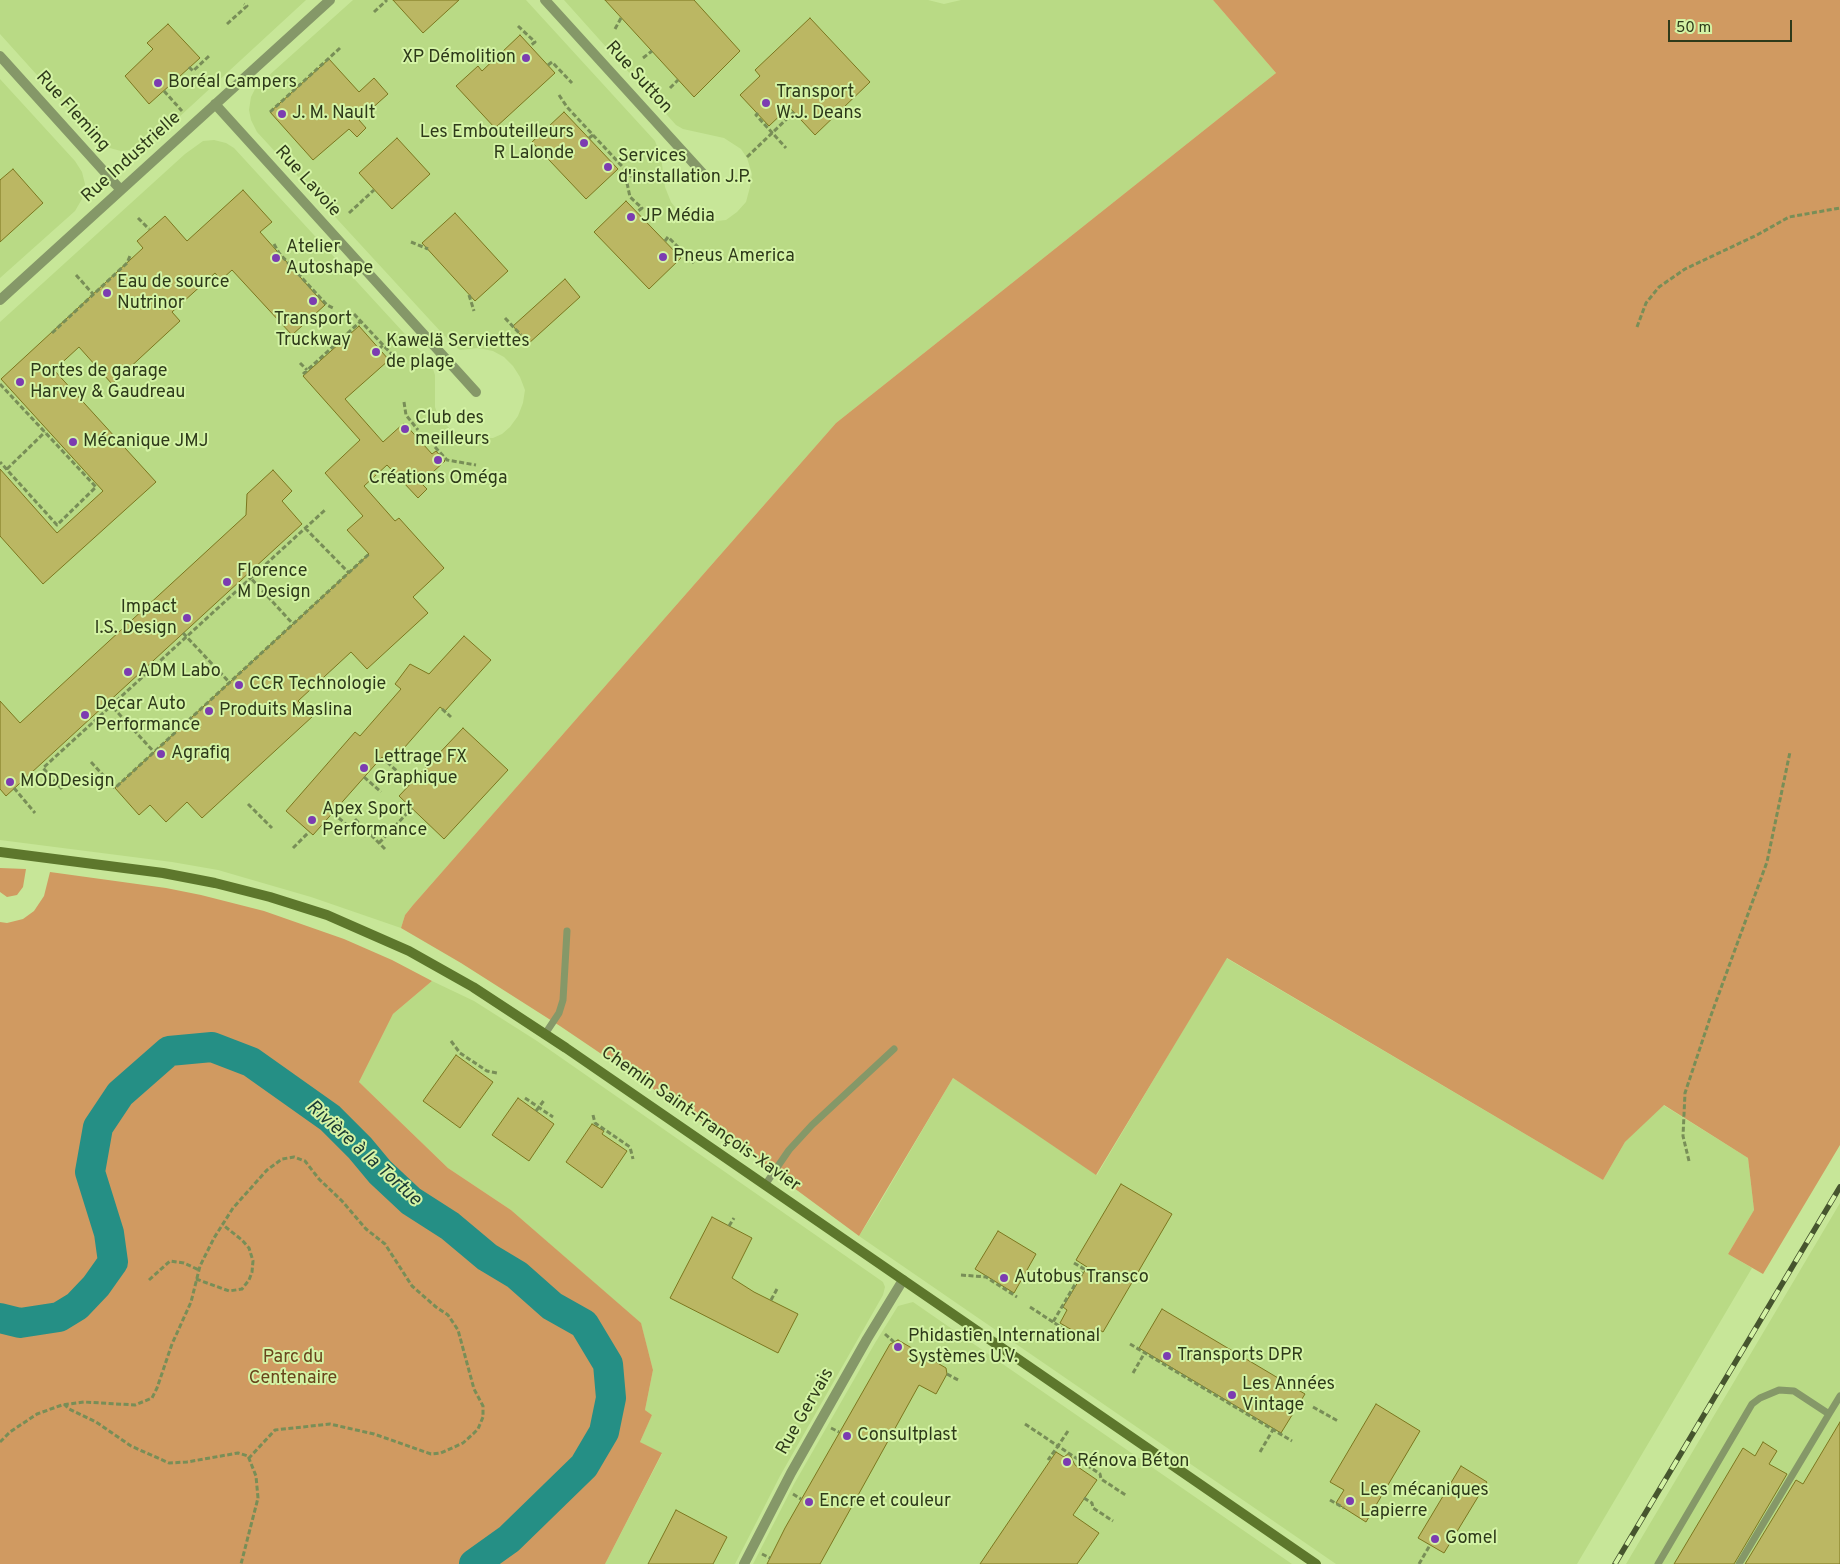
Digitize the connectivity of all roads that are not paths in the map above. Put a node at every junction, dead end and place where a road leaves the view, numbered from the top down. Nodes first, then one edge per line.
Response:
1 (330, 0) edge
2 (545, 0) edge
3 (0, 56) edge
4 (215, 104) junction
5 (706, 177) dead end
6 (120, 189) junction
7 (0, 300) edge
8 (476, 392) dead end
9 (0, 852) edge
10 (567, 931) dead end
11 (546, 1034) junction
12 (894, 1049) dead end
13 (765, 1185) junction
14 (903, 1280) junction
15 (1840, 1396) edge
16 (1829, 1414) junction
17 (744, 1564) edge
18 (1316, 1564) edge
19 (1658, 1564) edge
20 (1739, 1564) edge

1 - 4 street, Rue Industrielle
2 - 5 street, Rue Sutton
3 - 6 street, Rue Fleming
4 - 6 street, Rue Industrielle
4 - 8 street, Rue Lavoie
6 - 7 street, Rue Industrielle
9 - 11 street, Chemin Saint-François-Xavier
10 - 11 lane
11 - 13 street, Chemin Saint-François-Xavier
12 - 13 lane
13 - 14 street, Chemin Saint-François-Xavier
14 - 17 street, Rue Gervais
14 - 18 street, Chemin Saint-François-Xavier
15 - 16 lane
16 - 19 lane
16 - 20 lane

